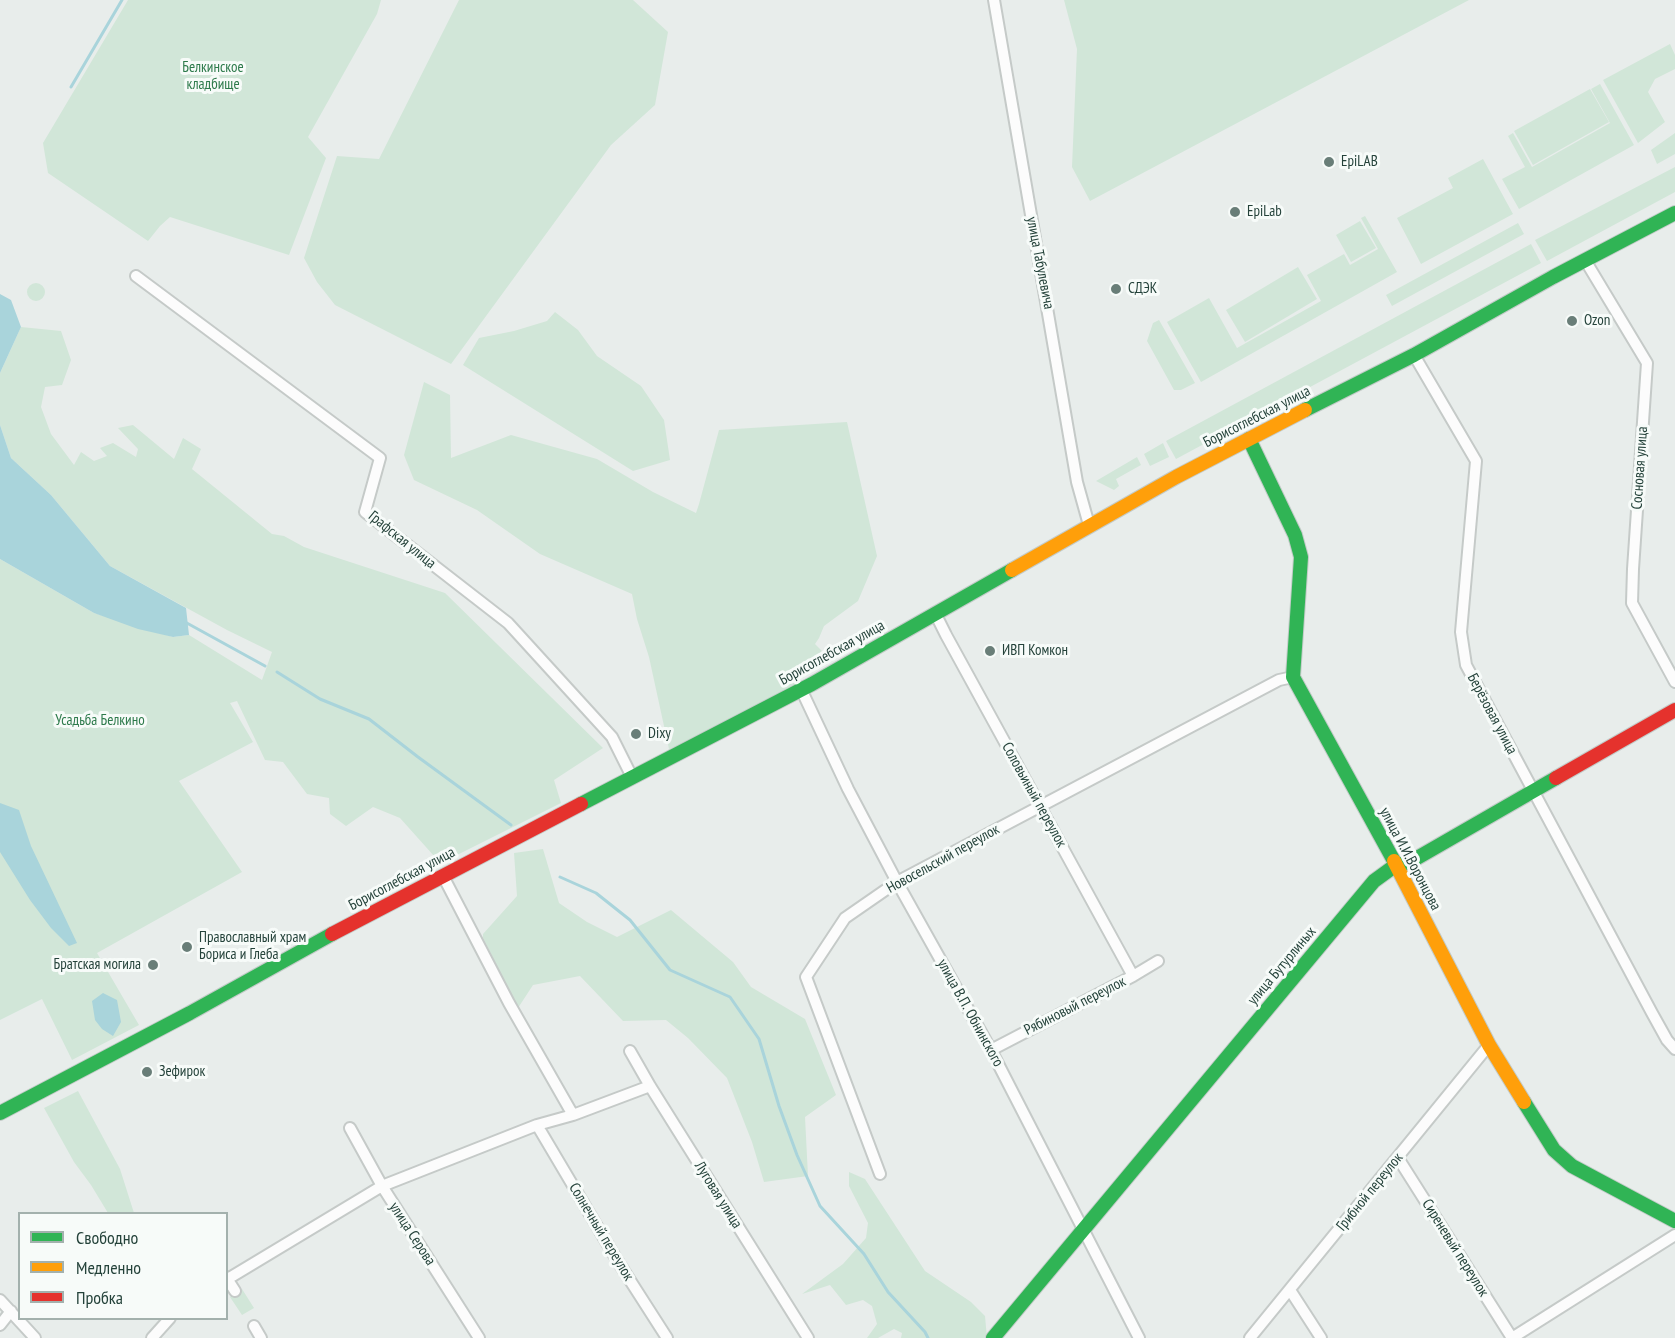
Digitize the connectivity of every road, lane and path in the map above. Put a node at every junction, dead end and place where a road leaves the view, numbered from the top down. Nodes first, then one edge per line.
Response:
1 (994, 0) edge
2 (1675, 213) edge
3 (1585, 260) junction
4 (136, 276) dead end
5 (1414, 355) junction
6 (1249, 439) junction
7 (1089, 525) junction
8 (935, 613) junction
9 (1293, 677) junction
10 (1675, 682) edge
11 (801, 689) junction
12 (1675, 710) edge
13 (632, 777) junction
14 (1534, 792) junction
15 (1041, 807) junction
16 (1396, 865) junction
17 (443, 876) junction
18 (897, 882) junction
19 (1158, 961) dead end
20 (1133, 976) junction
21 (1488, 1045) junction
22 (1675, 1049) edge
23 (991, 1050) junction
24 (630, 1051) dead end
25 (650, 1086) junction
26 (0, 1113) edge
27 (573, 1115) junction
28 (537, 1125) junction
29 (350, 1128) dead end
30 (1398, 1158) junction
31 (880, 1174) dead end
32 (382, 1186) junction
33 (1675, 1221) edge
34 (1083, 1228) junction
35 (1675, 1235) edge
36 (228, 1277) edge
37 (228, 1280) edge
38 (1290, 1290) junction
39 (235, 1291) dead end
40 (0, 1300) edge
41 (10, 1311) junction
42 (18, 1320) edge
43 (18, 1320) edge
44 (168, 1320) edge
45 (0, 1325) edge
46 (255, 1326) dead end
47 (35, 1338) edge
48 (152, 1338) edge
49 (261, 1338) edge
50 (479, 1338) edge
51 (667, 1338) edge
52 (808, 1338) edge
53 (993, 1338) edge
54 (1139, 1338) edge
55 (1250, 1338) edge
56 (1321, 1338) edge
57 (1512, 1338) edge

1 - 7 street, улица Табулевича
2 - 3 street, Борисоглебская улица
3 - 5 street, Борисоглебская улица
3 - 10 street, Сосновая улица
4 - 13 street, Графская улица
5 - 6 street, Борисоглебская улица
5 - 14 street, Берёзовая улица
6 - 7 street, Борисоглебская улица
6 - 9 street
7 - 8 street, Борисоглебская улица
8 - 11 street, Борисоглебская улица
8 - 15 street, Соловьиный переулок
9 - 15 street, Новосельский переулок
9 - 16 street, улица И.И.Воронцова
11 - 13 street, Борисоглебская улица
11 - 18 street, улица В.П. Обнинского
12 - 14 street, улица Бутурлиных
13 - 17 street, Борисоглебская улица
14 - 16 street, улица Бутурлиных
14 - 22 street, Берёзовая улица
15 - 18 street, Новосельский переулок
15 - 20 street, Соловьиный переулок
16 - 21 street, улица И.И.Воронцова
16 - 34 street, улица Бутурлиных
17 - 26 street, Борисоглебская улица
17 - 27 street
18 - 23 street, улица В.П. Обнинского
18 - 31 street, Новосельский переулок
19 - 20 street, Рябиновый переулок
20 - 23 street, Рябиновый переулок
21 - 30 street, Грибной переулок
21 - 33 street, улица И.И.Воронцова
23 - 34 street, улица В.П. Обнинского
24 - 25 street, Луговая улица
25 - 27 street
25 - 52 street, Луговая улица
27 - 28 street
28 - 32 street
28 - 51 street, Солнечный переулок
29 - 32 street, улица Серова
30 - 38 street, Грибной переулок
30 - 57 street, Сиреневый переулок
32 - 36 street
32 - 50 street, улица Серова
34 - 53 street, улица Бутурлиных
34 - 54 street, улица В.П. Обнинского
35 - 57 street
37 - 39 street
38 - 55 street, Грибной переулок
38 - 56 street
40 - 41 street
41 - 42 street
41 - 45 street
43 - 47 street
44 - 48 street
46 - 49 street

